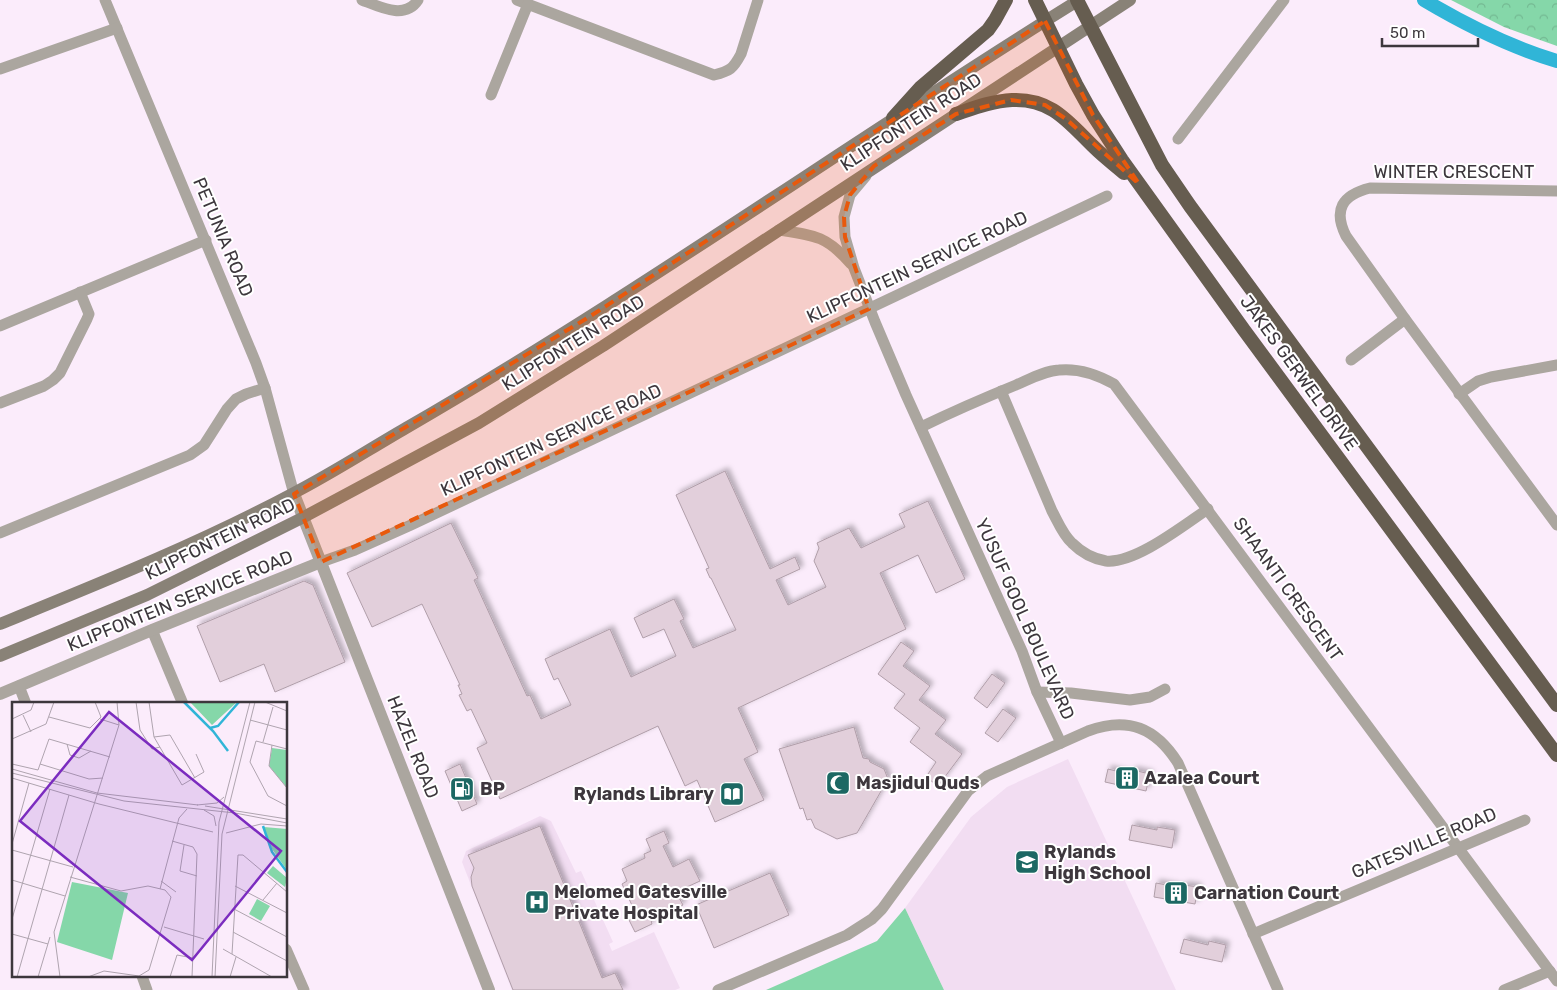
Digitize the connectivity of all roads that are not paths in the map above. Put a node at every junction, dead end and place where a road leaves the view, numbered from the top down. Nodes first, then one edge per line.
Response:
1 (105, 0) edge
2 (362, 0) edge
3 (418, 0) edge
4 (758, 0) edge
5 (1006, 0) edge
6 (1034, 0) edge
7 (1078, 0) edge
8 (1130, 0) edge
9 (1284, 0) edge
10 (522, 2) edge
11 (1044, 21) junction
12 (1090, 26) junction
13 (117, 28) junction
14 (1058, 48) junction
15 (0, 69) edge
16 (490, 95) dead end
17 (956, 114) junction
18 (893, 118) junction
19 (1178, 139) dead end
20 (874, 166) junction
21 (1139, 184) junction
22 (1557, 191) edge
23 (1107, 196) dead end
24 (779, 230) junction
25 (206, 240) junction
26 (854, 268) junction
27 (80, 292) junction
28 (869, 309) junction
29 (1404, 320) junction
30 (0, 326) edge
31 (1351, 360) dead end
32 (1557, 365) edge
33 (265, 388) junction
34 (1001, 391) junction
35 (1459, 394) junction
36 (0, 403) edge
37 (921, 427) junction
38 (294, 494) junction
39 (1208, 509) junction
40 (302, 518) junction
41 (1557, 525) edge
42 (0, 533) edge
43 (321, 562) junction
44 (0, 624) edge
45 (152, 630) junction
46 (0, 656) edge
47 (19, 686) junction
48 (1165, 689) dead end
49 (1037, 692) junction
50 (0, 694) edge
51 (25, 702) edge
52 (182, 702) edge
53 (1557, 705) edge
54 (1061, 743) junction
55 (1557, 755) edge
56 (1525, 820) dead end
57 (1458, 848) junction
58 (1253, 934) junction
59 (288, 954) edge
60 (1550, 971) junction
61 (143, 978) edge
62 (1557, 981) edge
63 (147, 990) edge
64 (304, 990) edge
65 (489, 990) edge
66 (718, 990) edge
67 (1278, 990) edge
68 (1504, 990) edge

1 - 13 street, PETUNIA ROAD
2 - 3 street
4 - 10 street
5 - 18 highway
6 - 11 highway, JAKES GERWEL DRIVE
7 - 11 main road, KLIPFONTEIN ROAD
7 - 12 highway, JAKES GERWEL DRIVE
8 - 12 main road, KLIPFONTEIN ROAD
9 - 19 street
10 - 16 street
11 - 14 highway, JAKES GERWEL DRIVE
11 - 18 main road, KLIPFONTEIN ROAD
12 - 14 main road, KLIPFONTEIN ROAD
12 - 53 highway, JAKES GERWEL DRIVE
13 - 15 street
13 - 25 street, PETUNIA ROAD
14 - 17 main road, KLIPFONTEIN ROAD
14 - 21 highway, JAKES GERWEL DRIVE
17 - 20 main road, KLIPFONTEIN ROAD
17 - 21 highway
18 - 38 main road, KLIPFONTEIN ROAD
20 - 24 main road, KLIPFONTEIN ROAD
20 - 26 street, YUSUF GOOL BOULEVARD
21 - 55 highway, JAKES GERWEL DRIVE
22 - 29 street, WINTER CRESCENT
23 - 28 street, KLIPFONTEIN SERVICE ROAD
24 - 26 street, YUSUF GOOL BOULEVARD
24 - 40 main road, KLIPFONTEIN ROAD
25 - 27 street
25 - 33 street, PETUNIA ROAD
26 - 28 street, YUSUF GOOL BOULEVARD
27 - 30 street
27 - 36 street
28 - 37 street, YUSUF GOOL BOULEVARD
28 - 43 street, KLIPFONTEIN SERVICE ROAD
29 - 31 street
29 - 35 street, WINTER CRESCENT
32 - 35 street
33 - 38 street, PETUNIA ROAD
33 - 42 street
34 - 37 street, SHAANTI CRESCENT
34 - 39 street, SHAANTI CRESCENT
34 - 39 street
35 - 41 street, WINTER CRESCENT
37 - 49 street, YUSUF GOOL BOULEVARD
38 - 40 street, HAZEL ROAD
38 - 44 main road, KLIPFONTEIN ROAD
39 - 57 street, SHAANTI CRESCENT
40 - 43 street, HAZEL ROAD
40 - 46 main road, KLIPFONTEIN ROAD
43 - 45 street, KLIPFONTEIN SERVICE ROAD
43 - 65 street, HAZEL ROAD
45 - 47 street, KLIPFONTEIN SERVICE ROAD
45 - 52 street
47 - 50 street, KLIPFONTEIN SERVICE ROAD
47 - 51 street
48 - 49 street
49 - 54 street, YUSUF GOOL BOULEVARD
54 - 58 street, YUSUF GOOL BOULEVARD
54 - 66 street
56 - 57 street, GATESVILLE ROAD
57 - 58 street, GATESVILLE ROAD
57 - 60 street, SHAANTI CRESCENT
58 - 67 street, YUSUF GOOL BOULEVARD
59 - 64 street
60 - 62 street, SHAANTI CRESCENT
60 - 68 street
61 - 63 street

